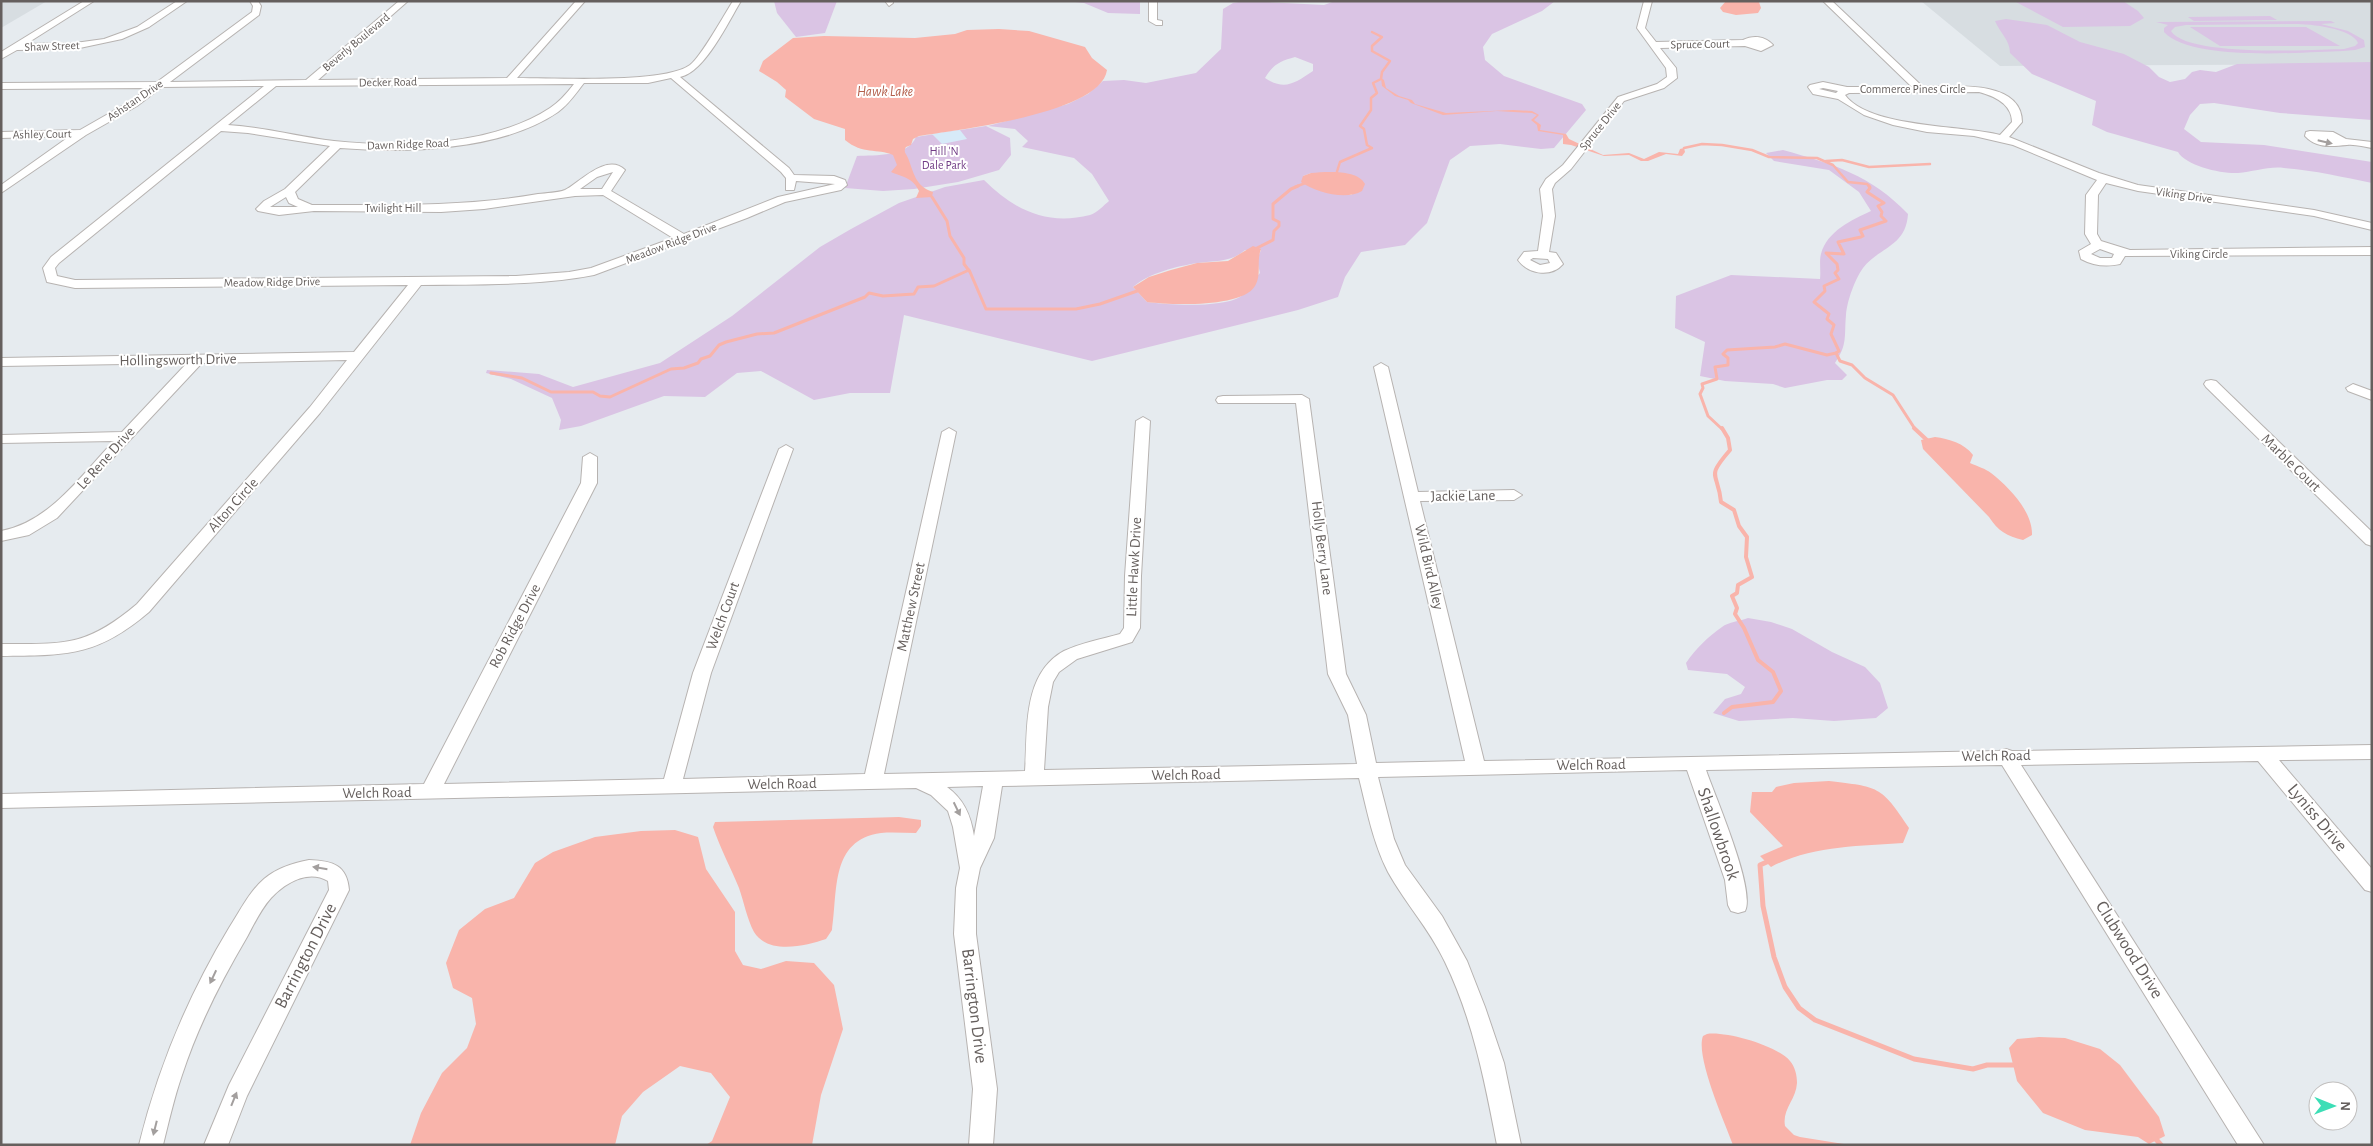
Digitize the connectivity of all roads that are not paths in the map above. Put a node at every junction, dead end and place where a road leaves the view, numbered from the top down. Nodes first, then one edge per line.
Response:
1 (90, 1) edge
2 (182, 1) edge
3 (254, 1) edge
4 (404, 1) edge
5 (581, 1) edge
6 (737, 1) edge
7 (1152, 1) edge
8 (1648, 1) edge
9 (1826, 1) edge
10 (1159, 24) dead end
11 (1746, 44) dead end
12 (1653, 45) junction
13 (15, 48) junction
14 (1, 56) edge
15 (674, 76) junction
16 (509, 82) junction
17 (580, 82) junction
18 (309, 83) junction
19 (274, 84) junction
20 (159, 85) junction
21 (1, 86) edge
22 (1920, 89) junction
23 (219, 128) junction
24 (82, 133) junction
25 (1, 135) edge
26 (2003, 138) junction
27 (2344, 142) dead end
28 (337, 145) junction
29 (2372, 145) edge
30 (791, 178) junction
31 (2103, 180) junction
32 (1, 190) edge
33 (289, 191) junction
34 (570, 191) junction
35 (605, 192) junction
36 (782, 200) junction
37 (311, 208) junction
38 (2372, 227) edge
39 (682, 238) junction
40 (2099, 245) junction
41 (2372, 251) edge
42 (2121, 253) junction
43 (1543, 254) dead end
44 (417, 281) junction
45 (356, 356) junction
46 (197, 360) junction
47 (1, 362) edge
48 (1381, 367) dead end
49 (2211, 384) dead end
50 (2353, 388) dead end
51 (2372, 396) edge
52 (1223, 400) dead end
53 (1142, 421) dead end
54 (949, 432) dead end
55 (124, 436) junction
56 (1, 439) edge
57 (786, 448) dead end
58 (590, 458) dead end
59 (1514, 495) dead end
60 (1413, 497) junction
61 (1, 536) edge
62 (2372, 541) edge
63 (1, 650) edge
64 (2372, 752) edge
65 (2262, 753) junction
66 (2006, 756) junction
67 (1694, 763) junction
68 (1476, 768) junction
69 (1367, 770) junction
70 (1034, 778) junction
71 (994, 780) junction
72 (920, 781) junction
73 (873, 782) junction
74 (671, 787) junction
75 (430, 792) junction
76 (1, 801) edge
77 (970, 868) junction
78 (2372, 884) edge
79 (1738, 905) dead end
80 (151, 1145) edge
81 (216, 1145) edge
82 (981, 1145) edge
83 (1510, 1145) edge
84 (2252, 1145) edge

1 - 13 street
2 - 13 street, Shaw Street
3 - 20 street, Ashstan Drive
4 - 18 street, Beverly Boulevard
5 - 16 street
6 - 15 street, Decker Road
7 - 10 street
8 - 12 street, Spruce Drive
9 - 22 street
11 - 12 street, Spruce Court
12 - 43 street, Spruce Drive
13 - 14 street
15 - 17 street, Decker Road
15 - 30 street
16 - 17 street, Decker Road
16 - 18 street, Decker Road
17 - 28 street, Dawn Ridge Road
18 - 19 street, Decker Road
19 - 20 street, Decker Road
19 - 23 street, Meadow Ridge Drive
20 - 21 street, Decker Road
20 - 24 street, Ashstan Drive
22 - 26 street, Commerce Pines Circle
22 - 26 street, Commerce Pines Circle
23 - 28 street, Dawn Ridge Road
23 - 44 street, Meadow Ridge Drive
24 - 25 street, Ashley Court
24 - 32 street, Ashstan Drive
26 - 31 street, Viking Drive
27 - 29 street
28 - 33 street
30 - 36 street
30 - 36 street, Meadow Ridge Drive
31 - 38 street, Viking Drive
31 - 40 street
33 - 37 street
33 - 37 street
34 - 35 street, Twilight Hill
34 - 35 street, Twilight Hill
34 - 37 street, Twilight Hill
35 - 39 street, Twilight Hill
36 - 39 street, Meadow Ridge Drive
39 - 44 street, Meadow Ridge Drive
40 - 42 street, Viking Circle
40 - 42 street
41 - 42 street, Viking Circle
44 - 45 street, Alton Circle
45 - 46 street, Hollingsworth Drive
45 - 63 street, Alton Circle
46 - 47 street, Hollingsworth Drive
46 - 55 street, Le Rene Drive
48 - 60 street, Wild Bird Alley
49 - 62 street, Marble Court
50 - 51 street
52 - 69 street, Holly Berry Lane
53 - 70 street, Little Hawk Drive
54 - 73 street, Matthew Street
55 - 56 street
55 - 61 street, Le Rene Drive
57 - 74 street, Welch Court
58 - 75 street, Rob Ridge Drive
59 - 60 street, Jackie Lane
60 - 68 street, Wild Bird Alley
64 - 65 street, Welch Road
65 - 66 street, Welch Road
65 - 78 street, Lyniss Drive
66 - 67 street, Welch Road
66 - 84 street, Clubwood Drive
67 - 68 street, Welch Road
67 - 79 street, Shallowbrook
68 - 69 street, Welch Road
69 - 70 street, Welch Road
69 - 83 street
70 - 71 street, Welch Road
71 - 72 street, Welch Road
71 - 77 street, Barrington Drive
72 - 73 street, Welch Road
72 -> 77 street, Barrington Drive
73 - 74 street, Welch Road
74 - 75 street, Welch Road
75 - 76 street, Welch Road
77 - 82 street, Barrington Drive
81 -> 80 street, Barrington Drive

